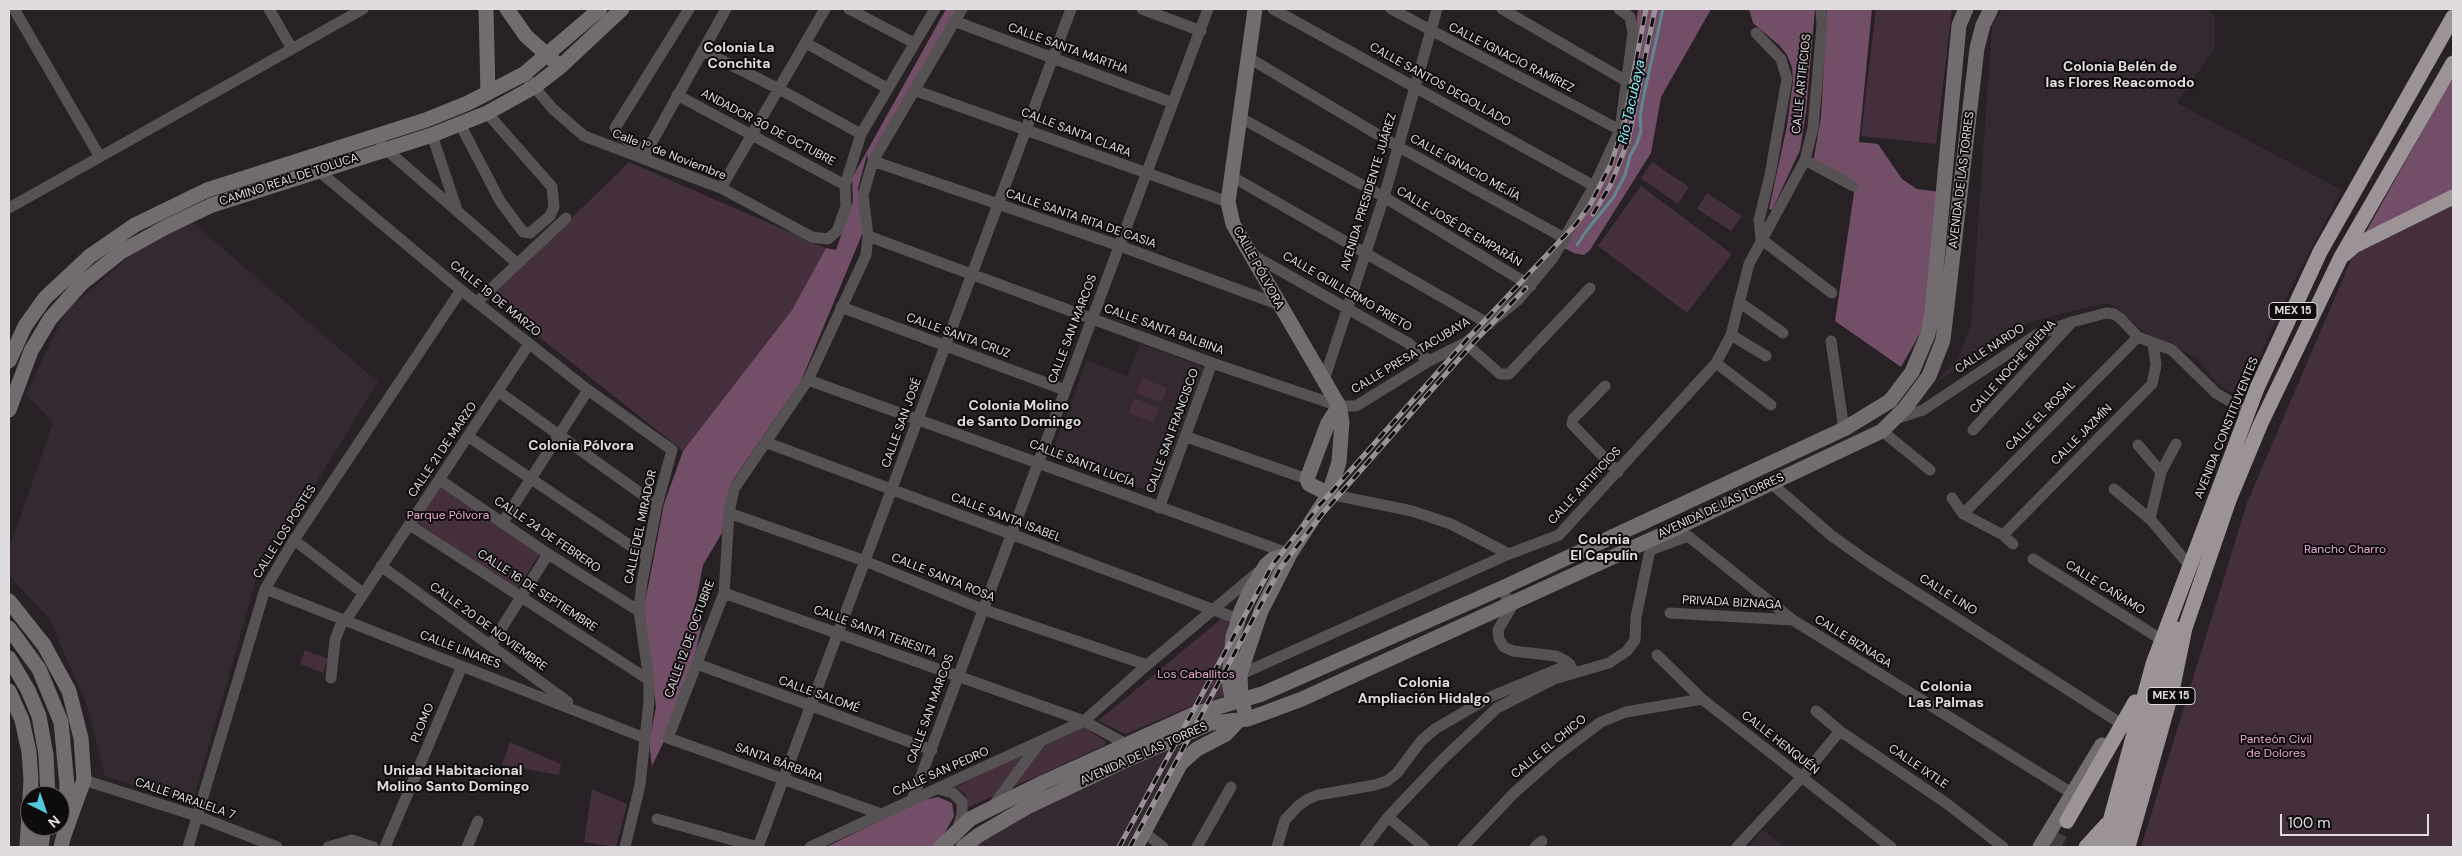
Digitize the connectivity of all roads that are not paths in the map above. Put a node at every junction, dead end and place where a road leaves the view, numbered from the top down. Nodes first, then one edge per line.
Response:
1 (14, 9) edge
2 (269, 9) edge
3 (363, 9) edge
4 (486, 9) edge
5 (507, 9) edge
6 (600, 9) edge
7 (622, 9) edge
8 (689, 9) edge
9 (726, 9) edge
10 (825, 9) edge
11 (849, 9) edge
12 (935, 9) edge
13 (962, 9) edge
14 (1071, 9) edge
15 (1142, 9) edge
16 (1208, 9) edge
17 (1255, 9) edge
18 (1273, 9) edge
19 (1391, 9) edge
20 (1437, 9) edge
21 (1502, 9) edge
22 (1619, 9) edge
23 (1821, 9) edge
24 (1966, 9) edge
25 (1991, 9) edge
26 (2453, 17) edge
27 (954, 21) junction
28 (1201, 32) junction
29 (1432, 32) junction
30 (1756, 33) dead end
31 (806, 43) junction
32 (914, 43) junction
33 (291, 48) junction
34 (703, 51) junction
35 (547, 55) junction
36 (1249, 58) junction
37 (1052, 59) junction
38 (2453, 63) edge
39 (560, 67) junction
40 (524, 74) junction
41 (1628, 82) junction
42 (534, 87) junction
43 (1415, 87) junction
44 (887, 88) junction
45 (779, 89) junction
46 (914, 90) junction
47 (488, 93) junction
48 (677, 95) junction
49 (468, 103) junction
50 (1173, 103) junction
51 (1241, 118) junction
52 (474, 119) junction
53 (1027, 130) junction
54 (1620, 130) junction
55 (861, 134) junction
56 (432, 135) junction
57 (753, 135) junction
58 (372, 137) junction
59 (1397, 146) junction
60 (386, 148) junction
61 (644, 156) junction
62 (100, 157) junction
63 (312, 157) junction
64 (1805, 160) junction
65 (873, 161) junction
66 (320, 172) junction
67 (1146, 174) junction
68 (1231, 176) junction
69 (845, 185) junction
70 (1594, 186) junction
71 (1854, 186) dead end
72 (721, 188) junction
73 (1944, 188) junction
74 (1961, 189) junction
75 (1384, 197) junction
76 (2453, 197) edge
77 (1228, 202) junction
78 (999, 205) junction
79 (9, 208) edge
80 (458, 212) junction
81 (566, 218) dead end
82 (868, 236) junction
83 (1566, 240) junction
84 (1761, 240) junction
85 (1120, 246) junction
86 (1248, 252) junction
87 (1366, 252) junction
88 (90, 256) junction
89 (2341, 257) junction
90 (518, 264) junction
91 (100, 268) junction
92 (972, 275) junction
93 (1531, 286) junction
94 (1590, 288) dead end
95 (461, 290) junction
96 (1832, 293) dead end
97 (477, 302) junction
98 (1739, 302) junction
99 (1280, 305) junction
100 (841, 307) junction
101 (1347, 307) junction
102 (1092, 318) junction
103 (2072, 322) junction
104 (1489, 324) junction
105 (1783, 333) dead end
106 (1731, 335) junction
107 (2138, 337) junction
108 (1830, 341) dead end
109 (1465, 343) junction
110 (530, 344) junction
111 (2153, 344) junction
112 (945, 347) junction
113 (1766, 356) dead end
114 (9, 361) edge
115 (1429, 361) junction
116 (1716, 362) junction
117 (1212, 363) junction
118 (808, 380) junction
119 (1323, 382) junction
120 (1605, 386) dead end
121 (588, 390) junction
122 (1065, 390) junction
123 (499, 392) junction
124 (1339, 406) junction
125 (1771, 406) dead end
126 (9, 410) edge
127 (2248, 412) junction
128 (918, 418) junction
129 (1895, 419) junction
130 (1844, 429) junction
131 (1974, 430) dead end
132 (1882, 431) junction
133 (560, 434) junction
134 (469, 437) junction
135 (1187, 437) junction
136 (765, 442) junction
137 (2176, 444) dead end
138 (2138, 445) dead end
139 (1805, 448) junction
140 (672, 450) joint
141 (1038, 462) junction
142 (1810, 464) junction
143 (1930, 470) dead end
144 (1618, 472) junction
145 (2161, 472) junction
146 (532, 478) junction
147 (1307, 479) junction
148 (440, 480) junction
149 (1771, 483) junction
150 (892, 489) junction
151 (2114, 489) dead end
152 (1329, 494) junction
153 (1952, 498) dead end
154 (657, 505) junction
155 (1159, 508) junction
156 (729, 513) junction
157 (1964, 514) junction
158 (2150, 519) junction
159 (503, 522) junction
160 (410, 525) junction
161 (1010, 535) junction
162 (2003, 535) junction
163 (294, 540) junction
164 (2013, 544) dead end
165 (548, 554) junction
166 (1290, 554) junction
167 (1509, 554) junction
168 (647, 557) junction
169 (2034, 559) dead end
170 (865, 561) junction
171 (1266, 565) junction
172 (381, 566) junction
173 (2190, 566) junction
174 (1502, 588) junction
175 (265, 589) junction
176 (363, 593) junction
177 (724, 593) junction
178 (521, 596) junction
179 (9, 601) edge
180 (1509, 604) junction
181 (982, 609) junction
182 (1216, 610) junction
183 (639, 611) junction
184 (1670, 613) dead end
185 (345, 619) junction
186 (1238, 619) junction
187 (1793, 620) junction
188 (9, 628) edge
189 (838, 633) junction
190 (2162, 640) junction
191 (491, 645) junction
192 (1657, 655) dead end
193 (9, 658) edge
194 (697, 664) junction
195 (2153, 664) junction
196 (1147, 665) junction
197 (462, 666) junction
198 (1572, 668) junction
199 (1235, 677) junction
200 (331, 678) dead end
201 (957, 678) junction
202 (649, 680) junction
203 (9, 691) edge
204 (1702, 699) junction
205 (1237, 701) junction
206 (809, 707) junction
207 (578, 710) junction
208 (2132, 710) junction
209 (1816, 711) dead end
210 (1244, 720) junction
211 (1084, 721) junction
212 (2117, 721) junction
213 (1840, 731) junction
214 (645, 738) junction
215 (668, 738) joint
216 (1041, 741) junction
217 (1126, 744) junction
218 (932, 750) junction
219 (1802, 777) junction
220 (783, 779) junction
221 (84, 780) junction
222 (48, 786) edge
223 (1231, 788) dead end
224 (940, 789) junction
225 (2073, 794) junction
226 (912, 800) junction
227 (991, 808) junction
228 (881, 814) junction
229 (197, 816) junction
230 (1388, 817) junction
231 (657, 819) dead end
232 (478, 821) dead end
233 (2067, 821) tunnel mouth
234 (2108, 823) junction
235 (957, 830) junction
236 (1144, 832) junction
237 (63, 841) edge
238 (2115, 846) edge
239 (27, 847) edge
240 (188, 847) edge
241 (277, 847) edge
242 (328, 847) edge
243 (373, 847) edge
244 (385, 847) edge
245 (467, 847) edge
246 (625, 847) edge
247 (758, 847) edge
248 (810, 847) edge
249 (941, 847) edge
250 (963, 847) edge
251 (1136, 847) edge
252 (1163, 847) edge
253 (1197, 847) edge
254 (1277, 847) edge
255 (1365, 847) edge
256 (1424, 847) edge
257 (1463, 847) edge
258 (1737, 847) edge
259 (1891, 847) edge
260 (2003, 847) edge
261 (2040, 847) edge
262 (2086, 847) edge

1 - 62 street
2 - 33 street
3 - 33 street
4 - 47 street
5 - 35 street
6 - 35 street, CAMINO REAL DE TOLUCA
7 - 39 street, CAMINO REAL DE TOLUCA
8 - 61 street
9 - 34 street
10 - 31 street
11 - 32 street
12 - 32 street
13 - 27 street
14 - 37 street, CALLE SAN JOSÉ
15 - 28 street
16 - 28 street, CALLE SAN MARCOS
17 - 36 street, CALLE PÓLVORA
18 - 43 street, CALLE SANTOS DEGOLLADO
19 - 29 street, CALLE IGNACIO RAMÍREZ
20 - 29 street, AVENIDA PRESIDENTE JUÁREZ
21 - 41 street
22 - 41 street, CALLE PRESA TACUBAYA
23 - 64 street, CALLE ARTIFICIOS
24 - 73 street, AVENIDA DE LAS TORRES
25 - 74 street, AVENIDA DE LAS TORRES
26 - 127 highway, AVENIDA CONSTITUYENTES / MEX 15
27 - 37 street, CALLE SANTA MARTHA
27 - 46 street
28 - 50 street, CALLE SAN MARCOS
29 - 43 street, AVENIDA PRESIDENTE JUÁREZ
29 - 54 street, CALLE IGNACIO RAMÍREZ
30 - 84 street, CALLE ARTIFICIOS
31 - 44 street
31 - 45 street
32 - 44 street
33 - 62 street
34 - 45 street
34 - 48 street
35 - 39 street
35 - 40 street, CAMINO REAL DE TOLUCA
36 - 51 street, CALLE PÓLVORA
36 - 59 street, CALLE IGNACIO MEJÍA
37 - 50 street, CALLE SANTA MARTHA
37 - 53 street, CALLE SAN JOSÉ
38 - 89 highway, MEX 15
39 - 42 street, CAMINO REAL DE TOLUCA
40 - 42 street, Calle 1º de Noviembre
40 - 47 street, CAMINO REAL DE TOLUCA
41 - 54 street, CALLE PRESA TACUBAYA
42 - 52 street, CAMINO REAL DE TOLUCA
42 - 61 street, Calle 1º de Noviembre
43 - 59 street, AVENIDA PRESIDENTE JUÁREZ
43 - 70 street, CALLE SANTOS DEGOLLADO
44 - 55 street
45 - 55 street
45 - 57 street
46 - 53 street, CALLE SANTA CLARA
46 - 65 street
47 - 49 street, CAMINO REAL DE TOLUCA
48 - 57 street, ANDADOR 30 DE OCTUBRE
48 - 61 street
49 - 52 street
49 - 58 street, CAMINO REAL DE TOLUCA
50 - 67 street, CALLE SAN MARCOS
51 - 68 street, CALLE PÓLVORA
51 - 75 street, CALLE JOSÉ DE EMPARÁN
52 - 52 street
52 - 56 street, CAMINO REAL DE TOLUCA
53 - 67 street, CALLE SANTA CLARA
53 - 78 street, CALLE SAN JOSÉ
54 - 70 street, CALLE PRESA TACUBAYA
55 - 69 street
56 - 60 street, CAMINO REAL DE TOLUCA
56 - 80 street
57 - 69 street, ANDADOR 30 DE OCTUBRE
57 - 72 street
58 - 60 street
58 - 63 street, CAMINO REAL DE TOLUCA
59 - 75 street, AVENIDA PRESIDENTE JUÁREZ
59 - 83 street, CALLE IGNACIO MEJÍA
60 - 66 street, CAMINO REAL DE TOLUCA
60 - 80 street
61 - 72 street, Calle 1º de Noviembre
62 - 79 street
63 - 66 street, CALLE 19 DE MARZO
63 - 88 street, CAMINO REAL DE TOLUCA
64 - 71 street
64 - 84 street, CALLE ARTIFICIOS
65 - 78 street, CALLE SANTA RITA DE CASIA
65 - 82 street
66 - 91 street, CAMINO REAL DE TOLUCA
66 - 95 street, CALLE 19 DE MARZO
67 - 77 street, CALLE SANTA CLARA
67 - 85 street, CALLE SAN MARCOS
68 - 77 street, CALLE PÓLVORA
68 - 87 street
69 - 72 street, Calle 1º de Noviembre
70 - 83 street, CALLE PRESA TACUBAYA
73 - 74 street
73 - 130 street, AVENIDA DE LAS TORRES
74 - 129 street, AVENIDA DE LAS TORRES
75 - 87 street, AVENIDA PRESIDENTE JUÁREZ
75 - 93 street, CALLE JOSÉ DE EMPARÁN
76 - 89 highway
77 - 86 street, CALLE PÓLVORA
78 - 85 street, CALLE SANTA RITA DE CASIA
78 - 92 street, CALLE SAN JOSÉ
80 - 90 street
81 - 90 street
82 - 92 street, CALLE SANTA BALBINA
82 - 100 street
83 - 93 street, CALLE PRESA TACUBAYA
84 - 96 street
84 - 98 street, CALLE ARTIFICIOS
85 - 99 street, CALLE SANTA RITA DE CASIA
85 - 102 street, CALLE SAN MARCOS
86 - 99 street, CALLE PÓLVORA
86 - 101 street, CALLE GUILLERMO PRIETO
87 - 101 street, AVENIDA PRESIDENTE JUÁREZ
87 - 104 street
88 - 91 street
88 - 114 street, CAMINO REAL DE TOLUCA
89 - 238 highway, MEX 15
90 - 97 street
91 - 126 street, CAMINO REAL DE TOLUCA
92 - 102 street, CALLE SANTA BALBINA
92 - 112 street, CALLE SAN JOSÉ
93 - 104 street, CALLE PRESA TACUBAYA
94 - 109 street
95 - 97 street, CALLE 19 DE MARZO
95 - 163 street, CALLE LOS POSTES
97 - 110 street, CALLE 19 DE MARZO
98 - 105 street
98 - 106 street, CALLE ARTIFICIOS
99 - 119 street, CALLE PÓLVORA
100 - 112 street, CALLE SANTA CRUZ
100 - 118 street
101 - 115 street, CALLE GUILLERMO PRIETO
101 - 119 street, AVENIDA PRESIDENTE JUÁREZ
102 - 117 street, CALLE SANTA BALBINA
102 - 122 street, CALLE SAN MARCOS
103 - 107 street, CALLE NARDO
103 - 129 street, CALLE NARDO
103 - 131 street, CALLE NOCHE BUENA
104 - 109 street, CALLE PRESA TACUBAYA
106 - 113 street
106 - 116 street, CALLE ARTIFICIOS
107 - 111 street
107 - 157 street, CALLE EL ROSAL
108 - 130 street
109 - 115 street, CALLE PRESA TACUBAYA
110 - 121 street, CALLE 19 DE MARZO
110 - 123 street, CALLE 21 DE MARZO
111 - 127 street
111 - 162 street, CALLE JAZMÍN
112 - 122 street, CALLE SANTA CRUZ
112 - 128 street, CALLE SAN JOSÉ
115 - 124 street, CALLE PRESA TACUBAYA
116 - 125 street
116 - 144 street, CALLE ARTIFICIOS
117 - 124 street, CALLE SANTA BALBINA
117 - 135 street, CALLE SAN FRANCISCO
118 - 128 street, CALLE SANTA LUCÍA
118 - 136 street
119 - 124 street, CALLE PÓLVORA
120 - 144 street
121 - 133 street
121 - 140 street, CALLE 19 DE MARZO
122 - 141 street, CALLE SAN MARCOS
123 - 133 street
123 - 134 street, CALLE 21 DE MARZO
124 - 147 street
124 - 152 street
127 - 173 highway, AVENIDA CONSTITUYENTES / MEX 15
128 - 141 street, CALLE SANTA LUCÍA
128 - 150 street, CALLE SAN JOSÉ
129 - 132 street, AVENIDA DE LAS TORRES
130 - 139 street, AVENIDA DE LAS TORRES
132 - 142 street, AVENIDA DE LAS TORRES
132 - 143 street
133 - 146 street
133 - 154 street
134 - 146 street
134 - 148 street, CALLE 21 DE MARZO
135 - 147 street
135 - 155 street, CALLE SAN FRANCISCO
136 - 150 street, CALLE SANTA ISABEL
136 - 156 street, CALLE 12 DE OCTUBRE
137 - 145 street
138 - 145 street
139 - 142 street
139 - 174 street, AVENIDA DE LAS TORRES
140 - 154 street, CALLE DEL MIRADOR
141 - 155 street, CALLE SANTA LUCÍA
141 - 161 street, CALLE SAN MARCOS
142 - 149 street, AVENIDA DE LAS TORRES
144 - 167 street, CALLE ARTIFICIOS
145 - 158 street
146 - 159 street
146 - 168 street
147 - 152 street
148 - 159 street, CALLE 24 DE FEBRERO
148 - 160 street, CALLE 21 DE MARZO
149 - 180 street, AVENIDA DE LAS TORRES
149 - 212 street, CALLE LINO
150 - 161 street, CALLE SANTA ISABEL
150 - 170 street, CALLE SAN JOSÉ
151 - 158 street
152 - 166 street
152 - 167 street
153 - 157 street
154 - 168 street, CALLE DEL MIRADOR
155 - 166 street, CALLE SANTA LUCÍA
156 - 170 street, CALLE SANTA ROSA
156 - 177 street, CALLE 12 DE OCTUBRE
157 - 162 street
158 - 173 street
159 - 165 street, CALLE 24 DE FEBRERO
160 - 172 street, CALLE 21 DE MARZO
160 - 178 street, CALLE 16 DE SEPTIEMBRE
161 - 181 street, CALLE SAN MARCOS
161 - 182 street, CALLE SANTA ISABEL
162 - 164 street
163 - 175 street, CALLE LOS POSTES
163 - 176 street
165 - 178 street
165 - 183 street, CALLE 24 DE FEBRERO
166 - 171 street
166 - 199 street
167 - 199 street, CALLE ARTIFICIOS
168 - 183 street, CALLE DEL MIRADOR
169 - 190 street, CALLE CAÑAMO
170 - 181 street, CALLE SANTA ROSA
170 - 189 street, CALLE SAN JOSÉ
171 - 182 street, CALLE SAN PEDRO
171 - 186 street
172 - 176 street, CALLE 21 DE MARZO
172 - 191 street, CALLE 20 DE NOVIEMBRE
173 - 190 highway, AVENIDA CONSTITUYENTES / MEX 15
174 - 180 street
174 - 205 street, AVENIDA DE LAS TORRES
175 - 185 street, CALLE LINARES
175 - 229 street, CALLE LOS POSTES
176 - 185 street, CALLE 21 DE MARZO
177 - 189 street, CALLE SANTA TERESITA
177 - 194 street, CALLE 12 DE OCTUBRE
178 - 191 street
178 - 202 street, CALLE 16 DE SEPTIEMBRE
179 - 221 street
180 - 198 street
180 - 210 street, AVENIDA DE LAS TORRES
181 - 196 street, CALLE SANTA ROSA
181 - 201 street, CALLE SAN MARCOS
182 - 186 street, CALLE SANTA ISABEL
182 - 196 street, CALLE SAN PEDRO
183 - 202 street, CALLE DEL MIRADOR
184 - 187 street, PRIVADA BIZNAGA
185 - 197 street, CALLE LINARES
185 - 200 street, CALLE 21 DE MARZO
186 - 199 street
187 - 198 street, CALLE BIZNAGA
187 - 225 street, CALLE BIZNAGA
188 - 237 street
189 - 201 street, CALLE SANTA TERESITA
189 - 206 street, CALLE SAN JOSÉ
190 - 195 highway, AVENIDA CONSTITUYENTES / MEX 15
191 - 207 street, CALLE 20 DE NOVIEMBRE
192 - 204 street, CALLE HENQUÉN
193 - 222 street
194 - 206 street, CALLE SALOMÉ
194 - 215 street, CALLE 12 DE OCTUBRE
195 - 208 highway
195 - 234 highway, AVENIDA CONSTITUYENTES / MEX 15
196 - 211 street, CALLE SAN PEDRO
197 - 207 street, CALLE LINARES
197 - 244 street, PLOMO
198 - 230 street
198 - 254 street
199 - 205 street
201 - 211 street, CALLE SANTA TERESITA
201 - 218 street, CALLE SAN MARCOS
202 - 214 street, CALLE DEL MIRADOR
203 - 239 street
204 - 219 street, CALLE HENQUÉN
204 - 257 street, CALLE EL CHICO
205 - 210 street
205 - 217 street, AVENIDA DE LAS TORRES
206 - 218 street, CALLE SALOMÉ
206 - 220 street, CALLE SAN JOSÉ
207 - 214 street, CALLE LINARES
208 - 212 street
208 - 233 highway
209 - 213 street, CALLE IXTLE
210 - 236 street
210 - 250 street, AVENIDA DE LAS TORRES
211 - 216 street, CALLE SAN PEDRO
211 - 217 street, CALLE SANTA TERESITA
212 - 225 street
213 - 219 street
213 - 260 street, CALLE IXTLE
214 - 246 street, CALLE DEL MIRADOR
215 - 220 street, SANTA BÁRBARA
216 - 224 street, CALLE SAN PEDRO
216 - 227 street
217 - 227 street, AVENIDA DE LAS TORRES
218 - 226 street, CALLE SAN MARCOS
219 - 258 street
219 - 259 street, CALLE HENQUÉN
220 - 228 street, SANTA BÁRBARA
220 - 247 street, CALLE SAN JOSÉ
221 - 229 street, CALLE PARALELA 7
221 - 237 street
223 - 253 street
224 - 226 street, CALLE SAN PEDRO
224 - 235 street
225 - 261 street
226 - 228 street, CALLE SAN PEDRO
227 - 235 street, AVENIDA DE LAS TORRES
228 - 248 street, CALLE SAN PEDRO
229 - 240 street, CALLE LOS POSTES
229 - 241 street, CALLE PARALELA 7
230 - 255 street
230 - 256 street
231 - 247 street
232 - 245 street
234 - 238 highway, AVENIDA CONSTITUYENTES / MEX 15
234 - 262 highway
235 - 249 street, AVENIDA DE LAS TORRES
236 - 251 street
236 - 252 street
242 - 243 street

